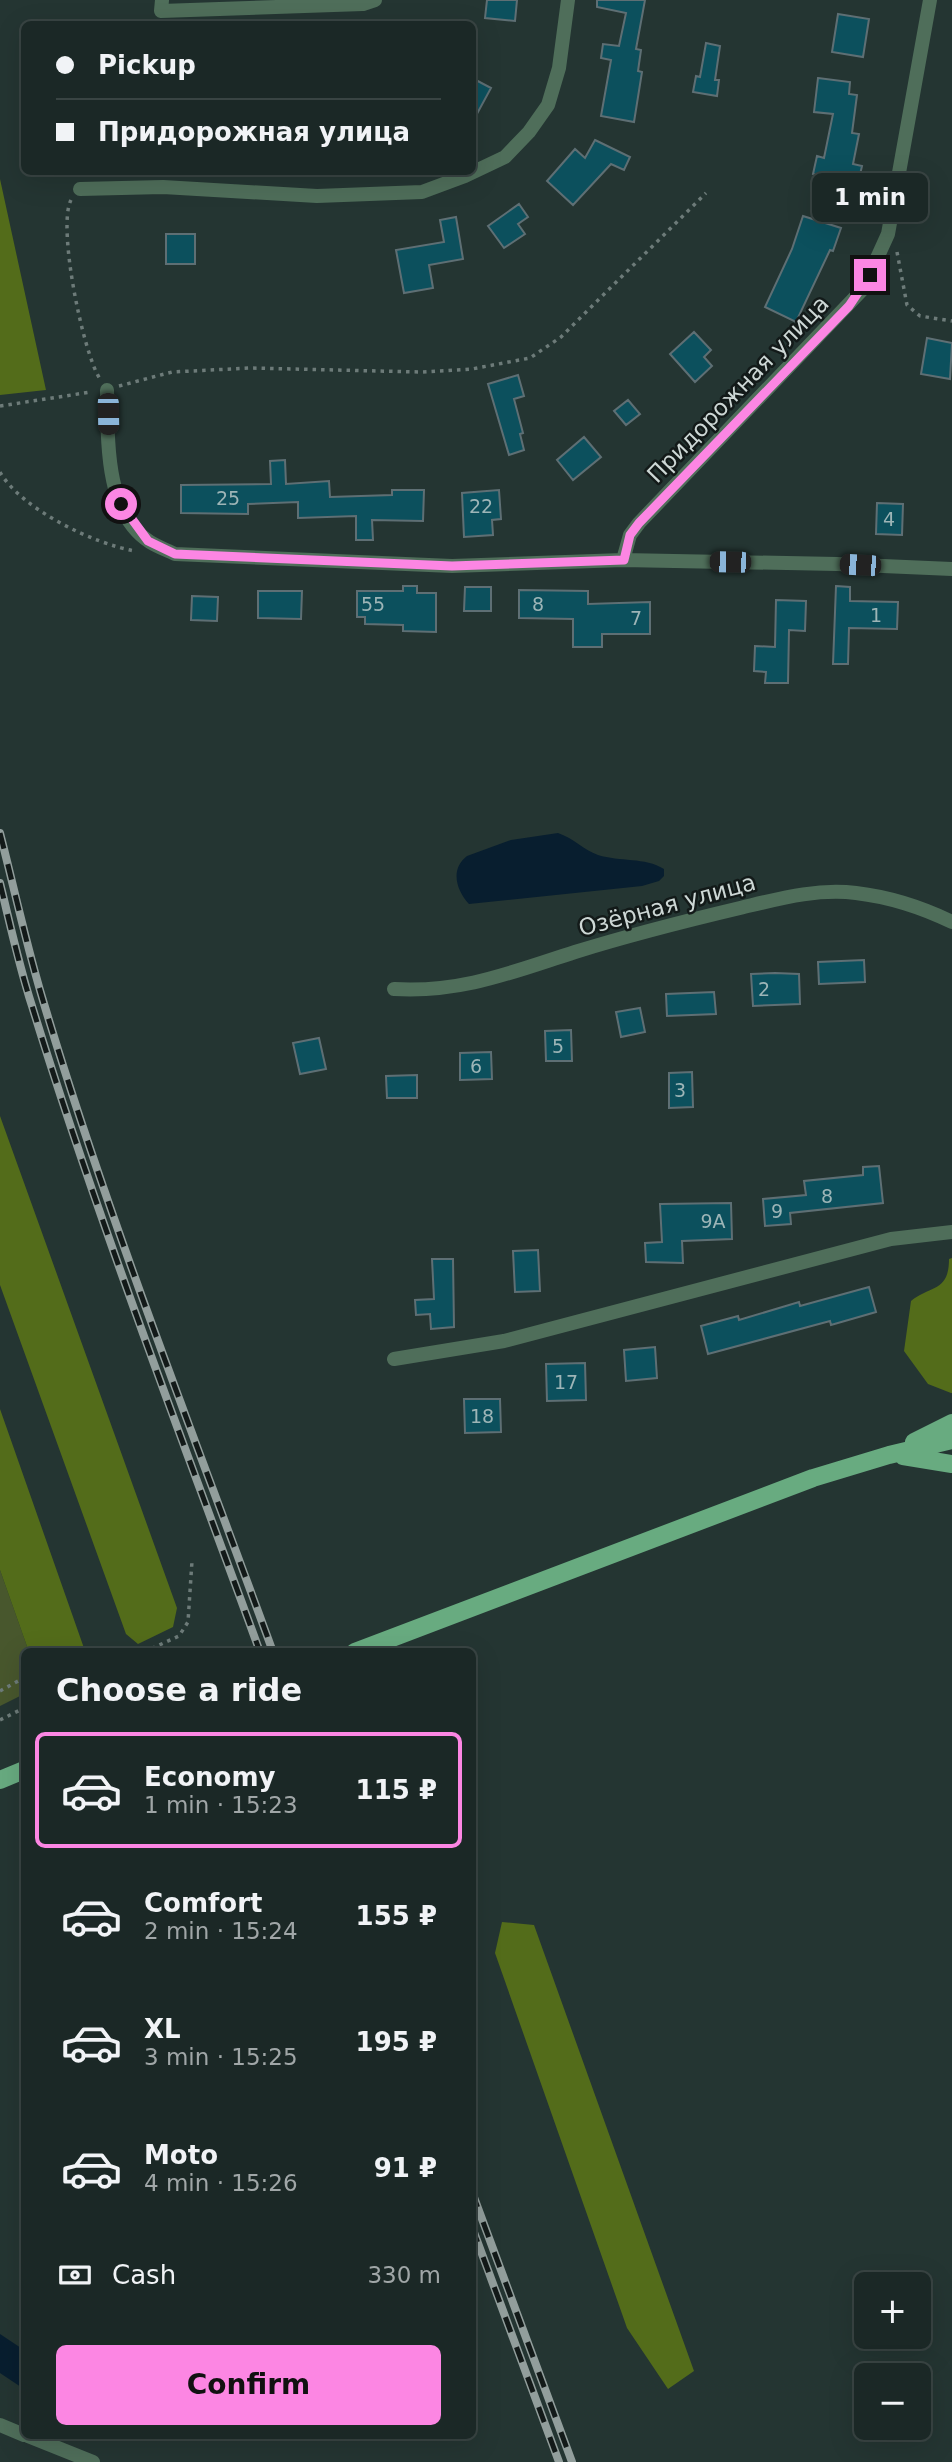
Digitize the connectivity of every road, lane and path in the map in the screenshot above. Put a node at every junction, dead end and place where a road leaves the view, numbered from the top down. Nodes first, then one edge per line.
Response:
1 (375, 0) edge
2 (568, 0) edge
3 (930, 0) edge
4 (162, 5) edge
5 (476, 171) edge
6 (467, 175) edge
7 (80, 189) joint
8 (706, 193) dead end
9 (888, 234) junction
10 (952, 321) edge
11 (107, 390) junction
12 (0, 405) edge
13 (0, 472) edge
14 (142, 551) dead end
15 (624, 560) junction
16 (952, 569) edge
17 (952, 922) edge
18 (394, 989) dead end
19 (952, 1232) edge
20 (394, 1359) dead end
21 (952, 1423) edge
22 (952, 1440) edge
23 (889, 1455) junction
24 (952, 1464) edge
25 (192, 1561) dead end
26 (153, 1648) edge
27 (366, 1648) edge
28 (20, 1680) dead end
29 (0, 1691) edge
30 (21, 1710) edge
31 (0, 1720) edge
32 (21, 1771) edge
33 (0, 1780) edge
34 (0, 2425) edge
35 (21, 2433) edge
36 (36, 2439) edge
37 (93, 2462) edge

1 - 4 street
2 - 5 street
3 - 9 street, Придорожная улица
6 - 7 street
7 - 11 path
8 - 11 path
9 - 10 path
9 - 15 street, Придорожная улица
11 - 12 path
11 - 15 street
13 - 14 path
15 - 16 street
17 - 18 street, Озёрная улица
19 - 20 street
21 - 23 main road
22 - 23 main road
23 - 24 main road
23 - 27 main road
25 - 26 path
28 - 29 path
30 - 31 path
32 - 33 main road
34 - 35 street
36 - 37 street

